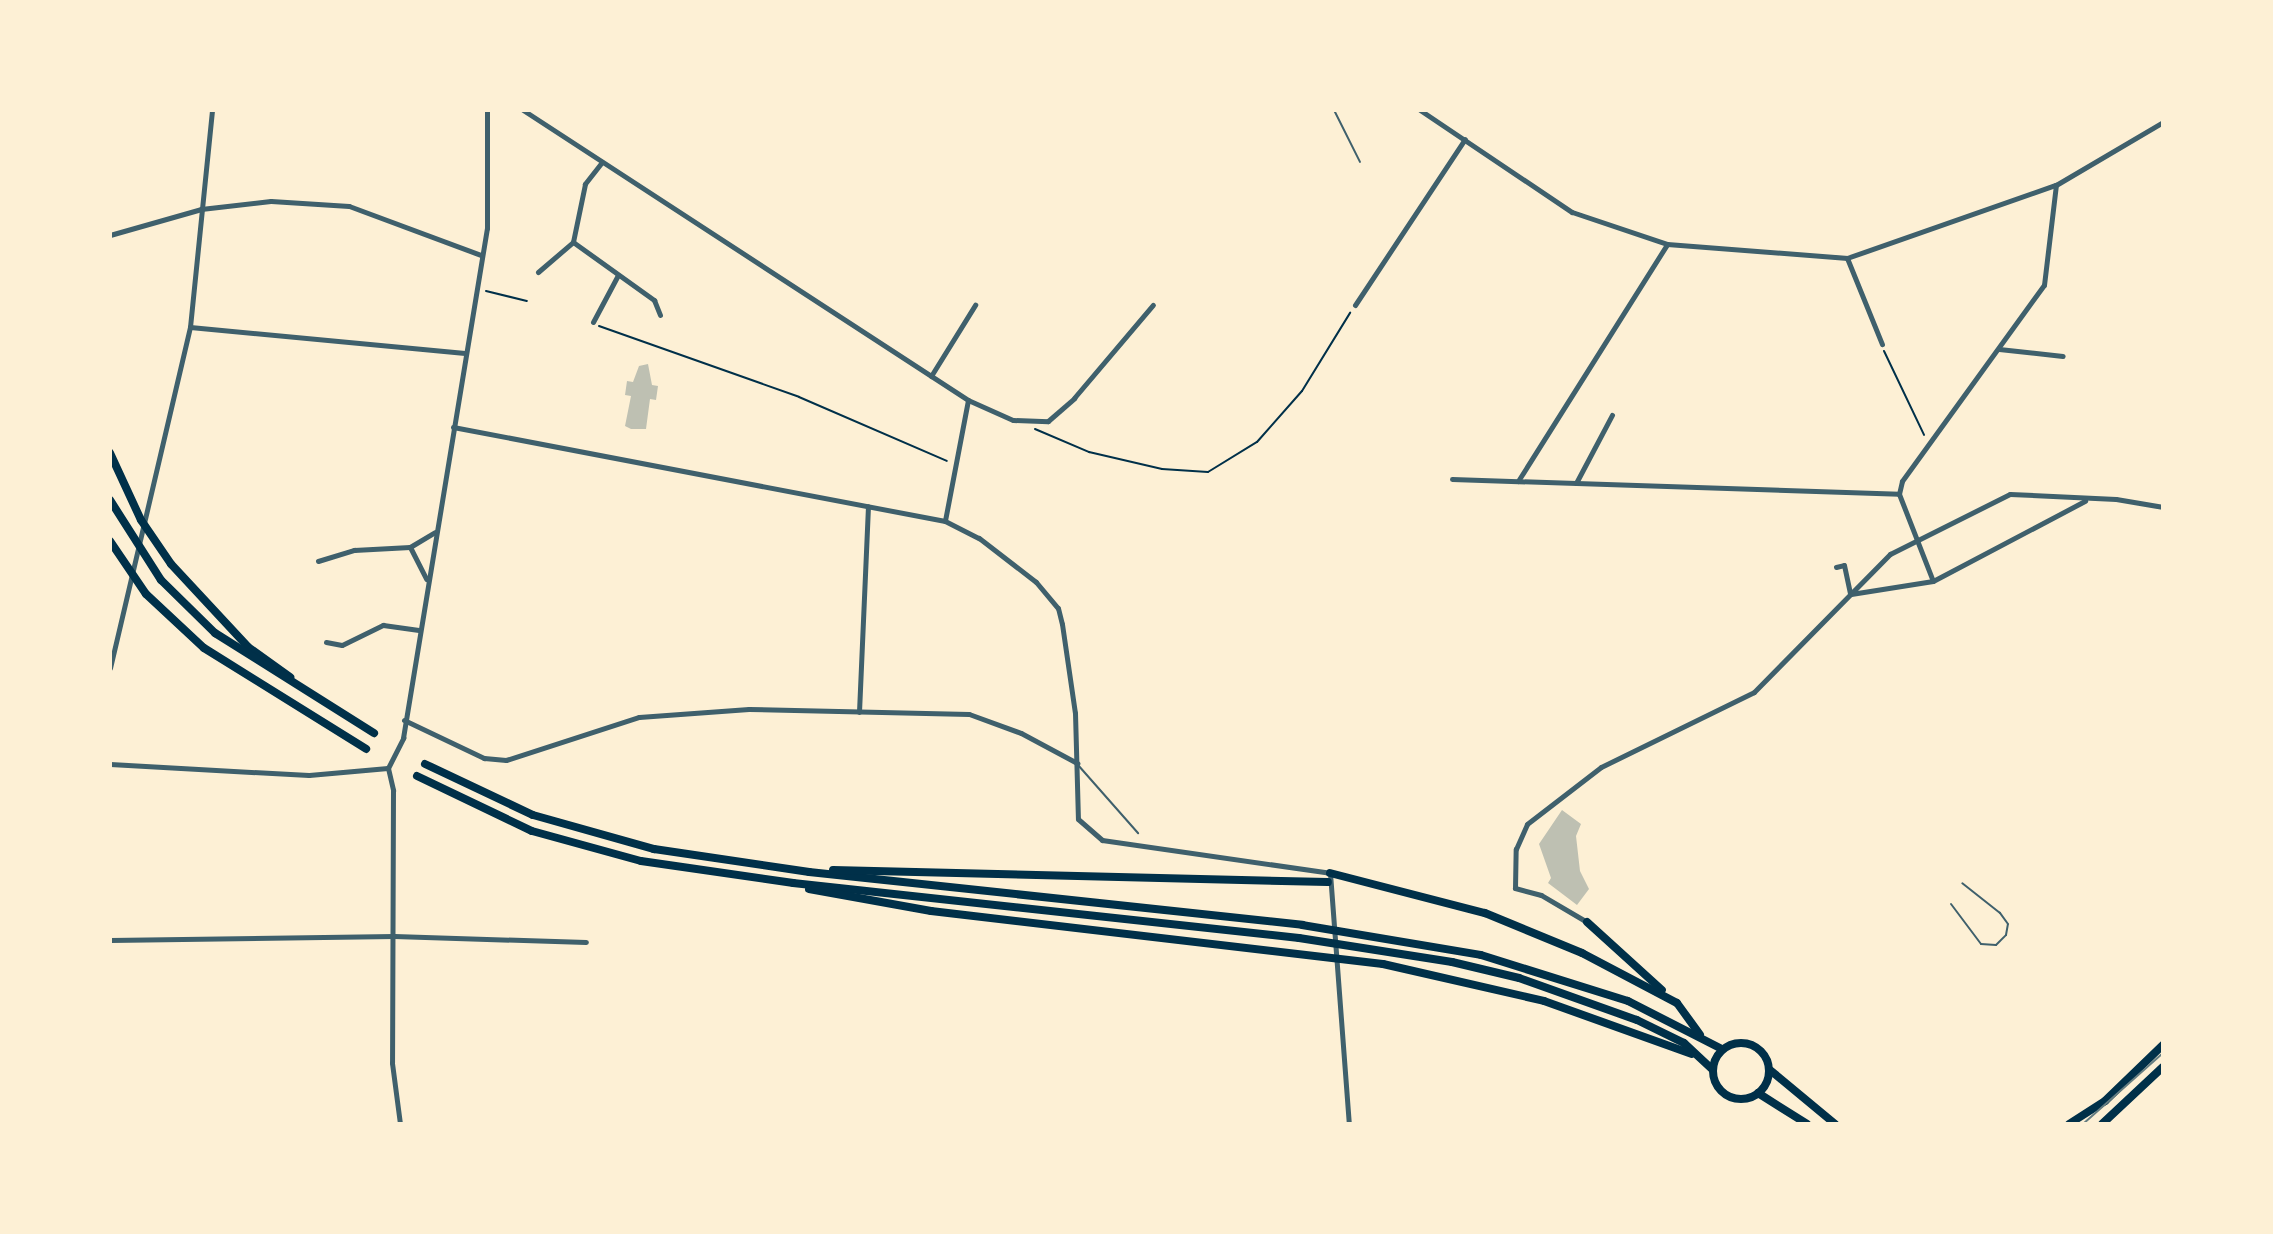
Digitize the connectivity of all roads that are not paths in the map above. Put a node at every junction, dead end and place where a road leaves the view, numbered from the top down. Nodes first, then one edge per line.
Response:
1 (212, 110) edge
2 (487, 110) edge
3 (523, 110) edge
4 (1334, 110) edge
5 (1420, 110) edge
6 (2163, 122) edge
7 (1465, 139) junction
8 (602, 162) junction
9 (1360, 162) dead end
10 (2056, 185) junction
11 (201, 209) junction
12 (110, 235) edge
13 (573, 242) junction
14 (1667, 244) junction
15 (481, 255) junction
16 (1847, 258) junction
17 (538, 272) dead end
18 (618, 275) junction
19 (975, 305) dead end
20 (1153, 305) dead end
21 (1355, 305) road end
22 (660, 315) dead end
23 (593, 322) road end
24 (190, 327) junction
25 (1882, 344) road end
26 (1999, 349) junction
27 (465, 353) junction
28 (2063, 356) dead end
29 (931, 376) junction
30 (968, 400) junction
31 (1612, 415) dead end
32 (453, 427) junction
33 (110, 453) edge
34 (1452, 479) dead end
35 (1518, 481) junction
36 (1576, 483) junction
37 (1899, 494) junction
38 (110, 500) edge
39 (2086, 501) junction
40 (868, 506) junction
41 (2163, 507) edge
42 (945, 521) junction
43 (435, 532) junction
44 (110, 541) edge
45 (1918, 541) junction
46 (410, 547) junction
47 (318, 561) dead end
48 (1836, 567) dead end
49 (427, 580) junction
50 (1933, 581) junction
51 (1850, 594) junction
52 (419, 630) junction
53 (326, 642) dead end
54 (110, 668) edge
55 (311, 695) junction
56 (859, 712) junction
57 (404, 720) junction
58 (374, 733) dead end
59 (366, 749) dead end
60 (1077, 763) junction
61 (110, 764) edge
62 (425, 764) dead end
63 (388, 768) junction
64 (417, 776) dead end
65 (1138, 833) dead end
66 (809, 872) junction
67 (1329, 878) junction
68 (793, 883) junction
69 (1962, 883) dead end
70 (1951, 904) dead end
71 (1587, 922) joint
72 (394, 936) junction
73 (110, 940) edge
74 (586, 942) dead end
75 (1335, 960) junction
76 (1634, 964) junction
77 (1632, 978) junction
78 (1671, 999) junction
79 (1700, 1036) junction
80 (2163, 1045) edge
81 (1722, 1049) junction
82 (1694, 1055) junction
83 (2163, 1067) edge
84 (1712, 1069) junction
85 (1770, 1070) junction
86 (1758, 1093) junction
87 (1825, 1113) junction
88 (400, 1124) edge
89 (1349, 1124) edge
90 (1807, 1124) edge
91 (1835, 1124) edge
92 (1842, 1124) edge
93 (2069, 1124) edge
94 (2102, 1124) edge

1 - 11 street
2 - 15 street
3 - 8 street
4 - 9 lane
5 - 7 street
6 - 10 street
7 - 14 street
7 - 21 street
8 - 13 street
8 - 29 street
10 - 16 street
10 - 26 street
11 - 12 street
11 - 15 street
11 - 24 street
13 - 17 street
13 - 18 street
14 - 16 street
14 - 35 street
15 - 27 street
16 - 25 street
18 - 22 street
18 - 23 street
19 - 29 street
20 - 30 street
24 - 27 street
24 - 54 street
26 - 28 street
26 - 37 street
27 - 32 street
29 - 30 street
30 - 42 street
31 - 36 street
32 - 40 street
32 - 43 street
33 - 55 main road
34 - 35 street
35 - 36 street
36 - 37 street
37 - 45 street
38 - 55 main road
39 - 41 street
39 - 45 street
39 - 50 street
40 - 42 street
40 - 56 street
42 - 60 street
43 - 46 street
43 - 49 street
44 - 59 main road
45 - 50 street
45 - 51 street
46 - 47 street
46 - 49 street
48 - 51 street
49 - 52 street
50 - 51 street
51 - 71 street
52 - 53 street
52 - 57 street
55 - 58 main road
56 - 57 street
56 - 60 street
57 - 63 street
60 - 65 lane
60 - 67 street
61 - 63 street
62 - 66 main road
63 - 72 street
64 - 68 main road
66 - 67 main road
66 - 79 main road
67 - 75 street
67 - 77 main road
68 - 75 main road
68 - 82 main road
69 - 70 lane
71 - 76 main road
72 - 73 street
72 - 74 street
72 - 88 street
75 - 82 main road
75 - 89 street
76 - 77 main road
76 - 78 main road
77 - 78 main road
78 - 79 main road
79 - 81 main road
80 - 93 main road
81 - 84 main road
81 - 85 main road
82 - 84 main road
83 - 94 main road
84 - 86 main road
85 - 86 main road
85 - 87 main road
86 - 90 main road
87 - 91 main road
87 - 92 main road

